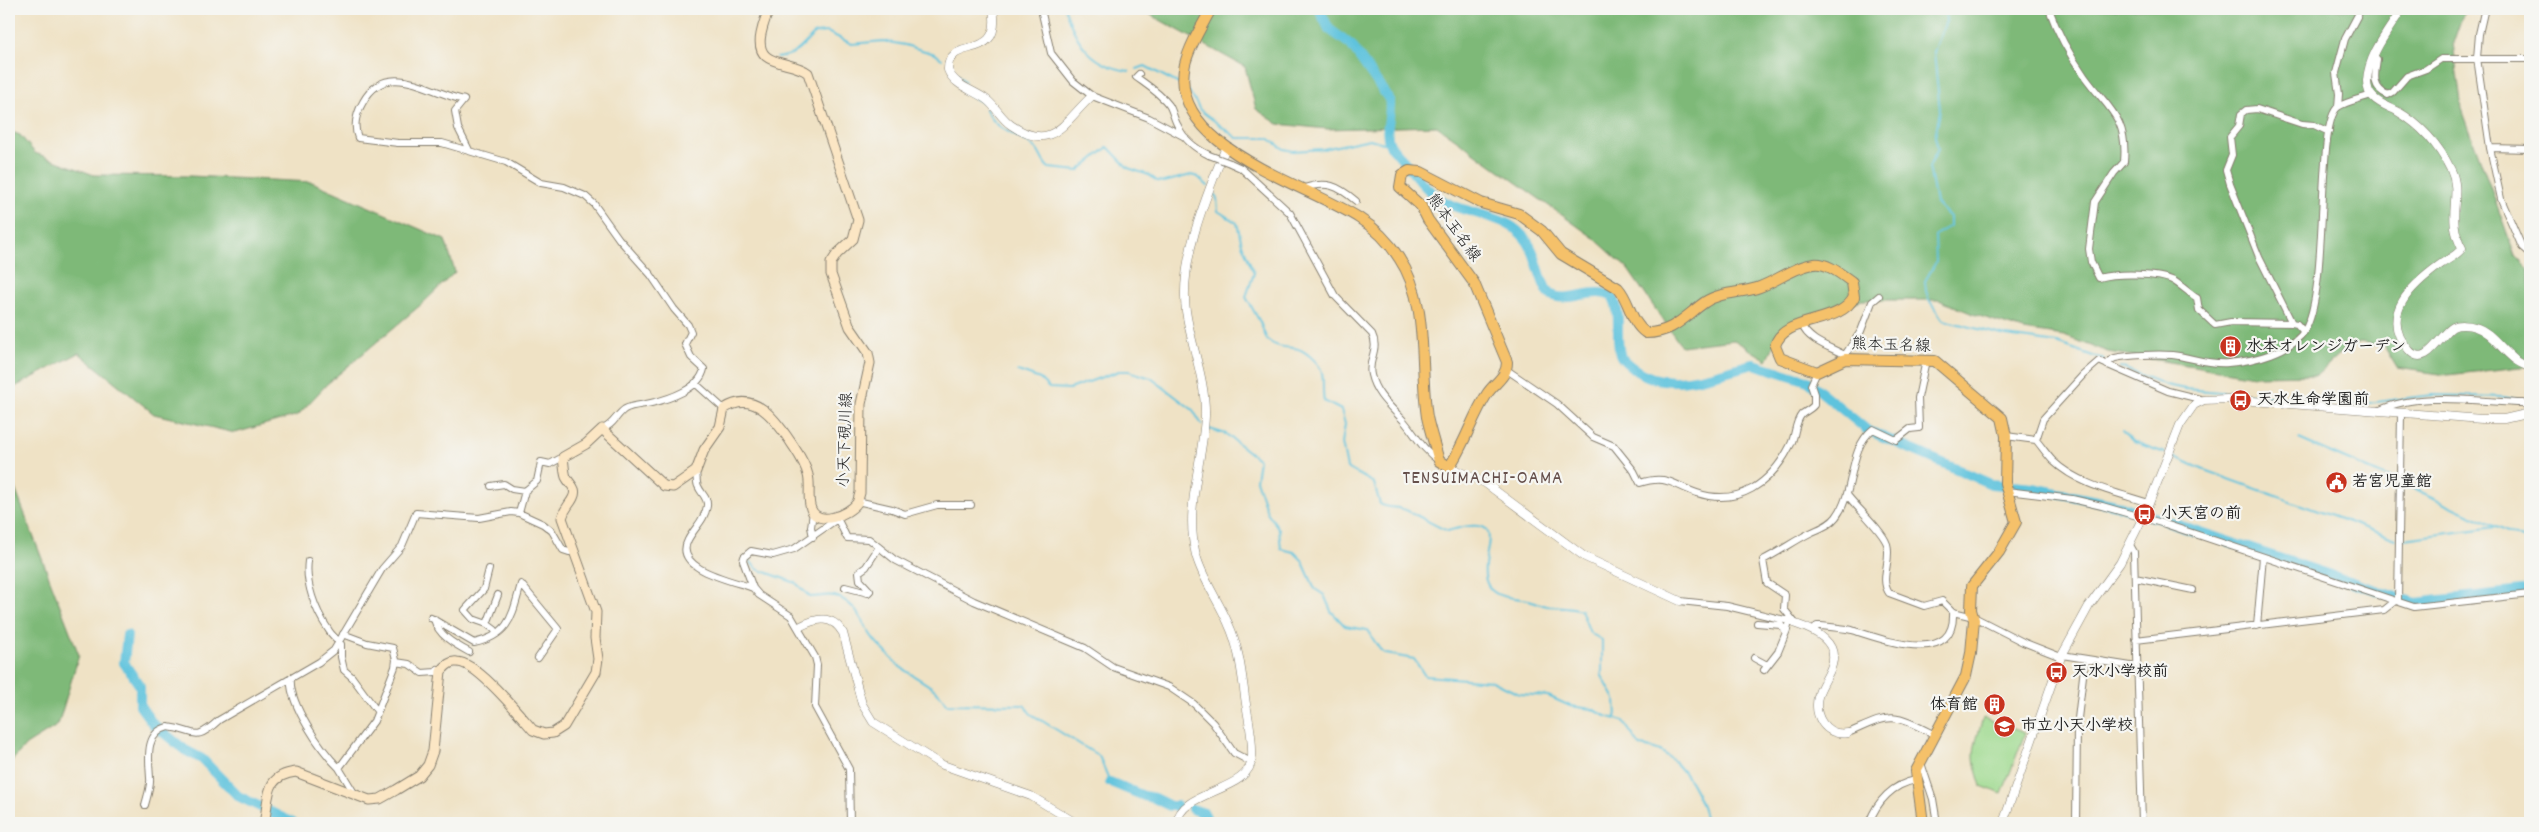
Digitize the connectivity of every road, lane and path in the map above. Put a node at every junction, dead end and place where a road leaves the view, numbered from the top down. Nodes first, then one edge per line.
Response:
1 (994, 9) edge
2 (1041, 9) edge
3 (1211, 9) edge
4 (2049, 9) edge
5 (2361, 9) edge
6 (2402, 9) edge
7 (2486, 9) edge
8 (768, 10) edge
9 (2374, 56) junction
10 (2477, 58) junction
11 (2530, 60) edge
12 (1139, 74) dead end
13 (2370, 95) junction
14 (1092, 96) junction
15 (2338, 107) junction
16 (2329, 132) junction
17 (1185, 137) junction
18 (1226, 147) junction
19 (2490, 148) junction
20 (2530, 149) edge
21 (469, 150) junction
22 (1304, 188) junction
23 (1356, 201) dead end
24 (2530, 254) edge
25 (1879, 296) dead end
26 (2292, 322) junction
27 (1802, 325) junction
28 (2304, 332) junction
29 (1845, 357) junction
30 (1926, 360) junction
31 (2108, 363) junction
32 (2530, 367) edge
33 (1507, 370) junction
34 (1814, 379) junction
35 (696, 383) junction
36 (2204, 400) junction
37 (724, 409) junction
38 (2380, 410) junction
39 (2530, 412) edge
40 (2401, 413) junction
41 (2530, 426) edge
42 (602, 429) junction
43 (2006, 436) junction
44 (2036, 440) junction
45 (563, 457) junction
46 (1438, 461) junction
47 (1449, 467) junction
48 (696, 471) junction
49 (684, 479) junction
50 (491, 486) dead end
51 (698, 488) junction
52 (526, 491) junction
53 (2007, 491) junction
54 (1848, 496) junction
55 (857, 501) junction
56 (970, 505) dead end
57 (813, 512) junction
58 (2145, 512) junction
59 (519, 514) junction
60 (840, 517) junction
61 (813, 537) junction
62 (2130, 545) junction
63 (879, 546) junction
64 (574, 551) junction
65 (2263, 558) junction
66 (308, 561) dead end
67 (489, 569) dead end
68 (2134, 578) junction
69 (845, 587) dead end
70 (753, 588) junction
71 (2193, 590) dead end
72 (2530, 594) edge
73 (498, 595) dead end
74 (2397, 599) junction
75 (1680, 601) joint
76 (1953, 612) junction
77 (1974, 617) junction
78 (1788, 620) junction
79 (1757, 623) dead end
80 (487, 624) junction
81 (1796, 624) junction
82 (2256, 626) junction
83 (799, 627) junction
84 (1814, 630) junction
85 (1786, 632) junction
86 (343, 634) junction
87 (496, 634) junction
88 (2136, 640) junction
89 (339, 641) junction
90 (469, 652) dead end
91 (2062, 656) junction
92 (538, 658) dead end
93 (1754, 658) dead end
94 (2085, 659) junction
95 (396, 662) junction
96 (2138, 667) junction
97 (438, 669) dead end
98 (292, 678) junction
99 (377, 711) junction
100 (1848, 733) joint
101 (1933, 734) junction
102 (1251, 762) junction
103 (1921, 763) junction
104 (339, 768) junction
105 (1916, 780) junction
106 (357, 797) junction
107 (145, 805) dead end
108 (266, 815) edge
109 (850, 823) edge
110 (1076, 823) edge
111 (1178, 823) edge
112 (1869, 823) edge
113 (1924, 823) edge
114 (1937, 823) edge
115 (2003, 823) edge
116 (2076, 823) edge
117 (2142, 823) edge

1 - 14 street
2 - 14 street
3 - 18 main road
4 - 26 street
5 - 15 street
6 - 9 street
7 - 10 street
8 - 55 main road, 小天下硯川線
9 - 10 street
9 - 13 street
10 - 11 street
10 - 19 street
12 - 17 street
13 - 15 street
13 - 32 street
14 - 17 street
15 - 16 street
16 - 26 street
16 - 28 street
17 - 46 street, bridge
18 - 22 main road
18 - 102 street
19 - 20 street
19 - 24 street
21 - 21 street
21 - 35 street
22 - 23 street
22 - 46 main road
25 - 29 street
26 - 28 street
27 - 29 street
27 - 33 main road, 熊本玉名線
27 - 34 main road, 熊本玉名線
28 - 31 street
29 - 30 main road, 熊本玉名線
29 - 34 main road, 熊本玉名線
30 - 43 main road, 熊本玉名線
30 - 54 street
31 - 36 street
31 - 44 street
33 - 34 street
33 - 47 main road
35 - 37 street
35 - 42 street
36 - 38 street
36 - 58 street
37 - 48 main road
37 - 57 main road
38 - 39 street
38 - 40 street
39 - 40 street
39 - 41 street
40 - 74 street
42 - 45 main road
42 - 49 main road
43 - 44 street
43 - 53 main road, 熊本玉名線
44 - 58 street
45 - 52 street
45 - 64 main road
46 - 47 main road
47 - 75 street
48 - 49 main road
48 - 51 street
49 - 51 street
50 - 52 street
51 - 70 street
52 - 59 street
53 - 58 street
53 - 77 main road, 熊本玉名線
54 - 76 street
54 - 81 street
55 - 56 street
55 - 60 main road, 小天下硯川線
57 - 60 main road
57 - 61 street
58 - 62 street
58 - 65 street
59 - 64 street
59 - 86 street
60 - 61 street
60 - 63 street
61 - 70 street
62 - 68 street
62 - 91 street
63 - 69 street
63 - 102 street
64 - 106 main road
65 - 74 street
65 - 82 street
66 - 89 street
67 - 80 street
68 - 71 street
68 - 88 street
70 - 83 street
72 - 74 street
73 - 80 street
74 - 82 street
75 - 78 street
76 - 77 street
76 - 84 street
77 - 91 street
77 - 101 main road, 熊本玉名線
78 - 81 street
78 - 85 street
79 - 85 street
80 - 87 street
81 - 84 street
82 - 88 street
83 - 109 street
83 - 110 street
84 - 100 street
85 - 93 street
86 - 89 street
86 - 95 street
87 - 90 street
87 - 92 street
88 - 96 street
89 - 98 street
89 - 99 street
91 - 94 street
91 - 115 street
94 - 96 street
94 - 116 street
95 - 97 street
95 - 99 street
96 - 117 street
98 - 104 street
98 - 107 street
99 - 104 street
100 - 101 street
101 - 103 main road, 熊本玉名線
102 - 111 street
103 - 105 main road, 熊本玉名線
103 - 114 street
104 - 106 street
105 - 112 street
105 - 113 main road, 熊本玉名線
106 - 108 main road

